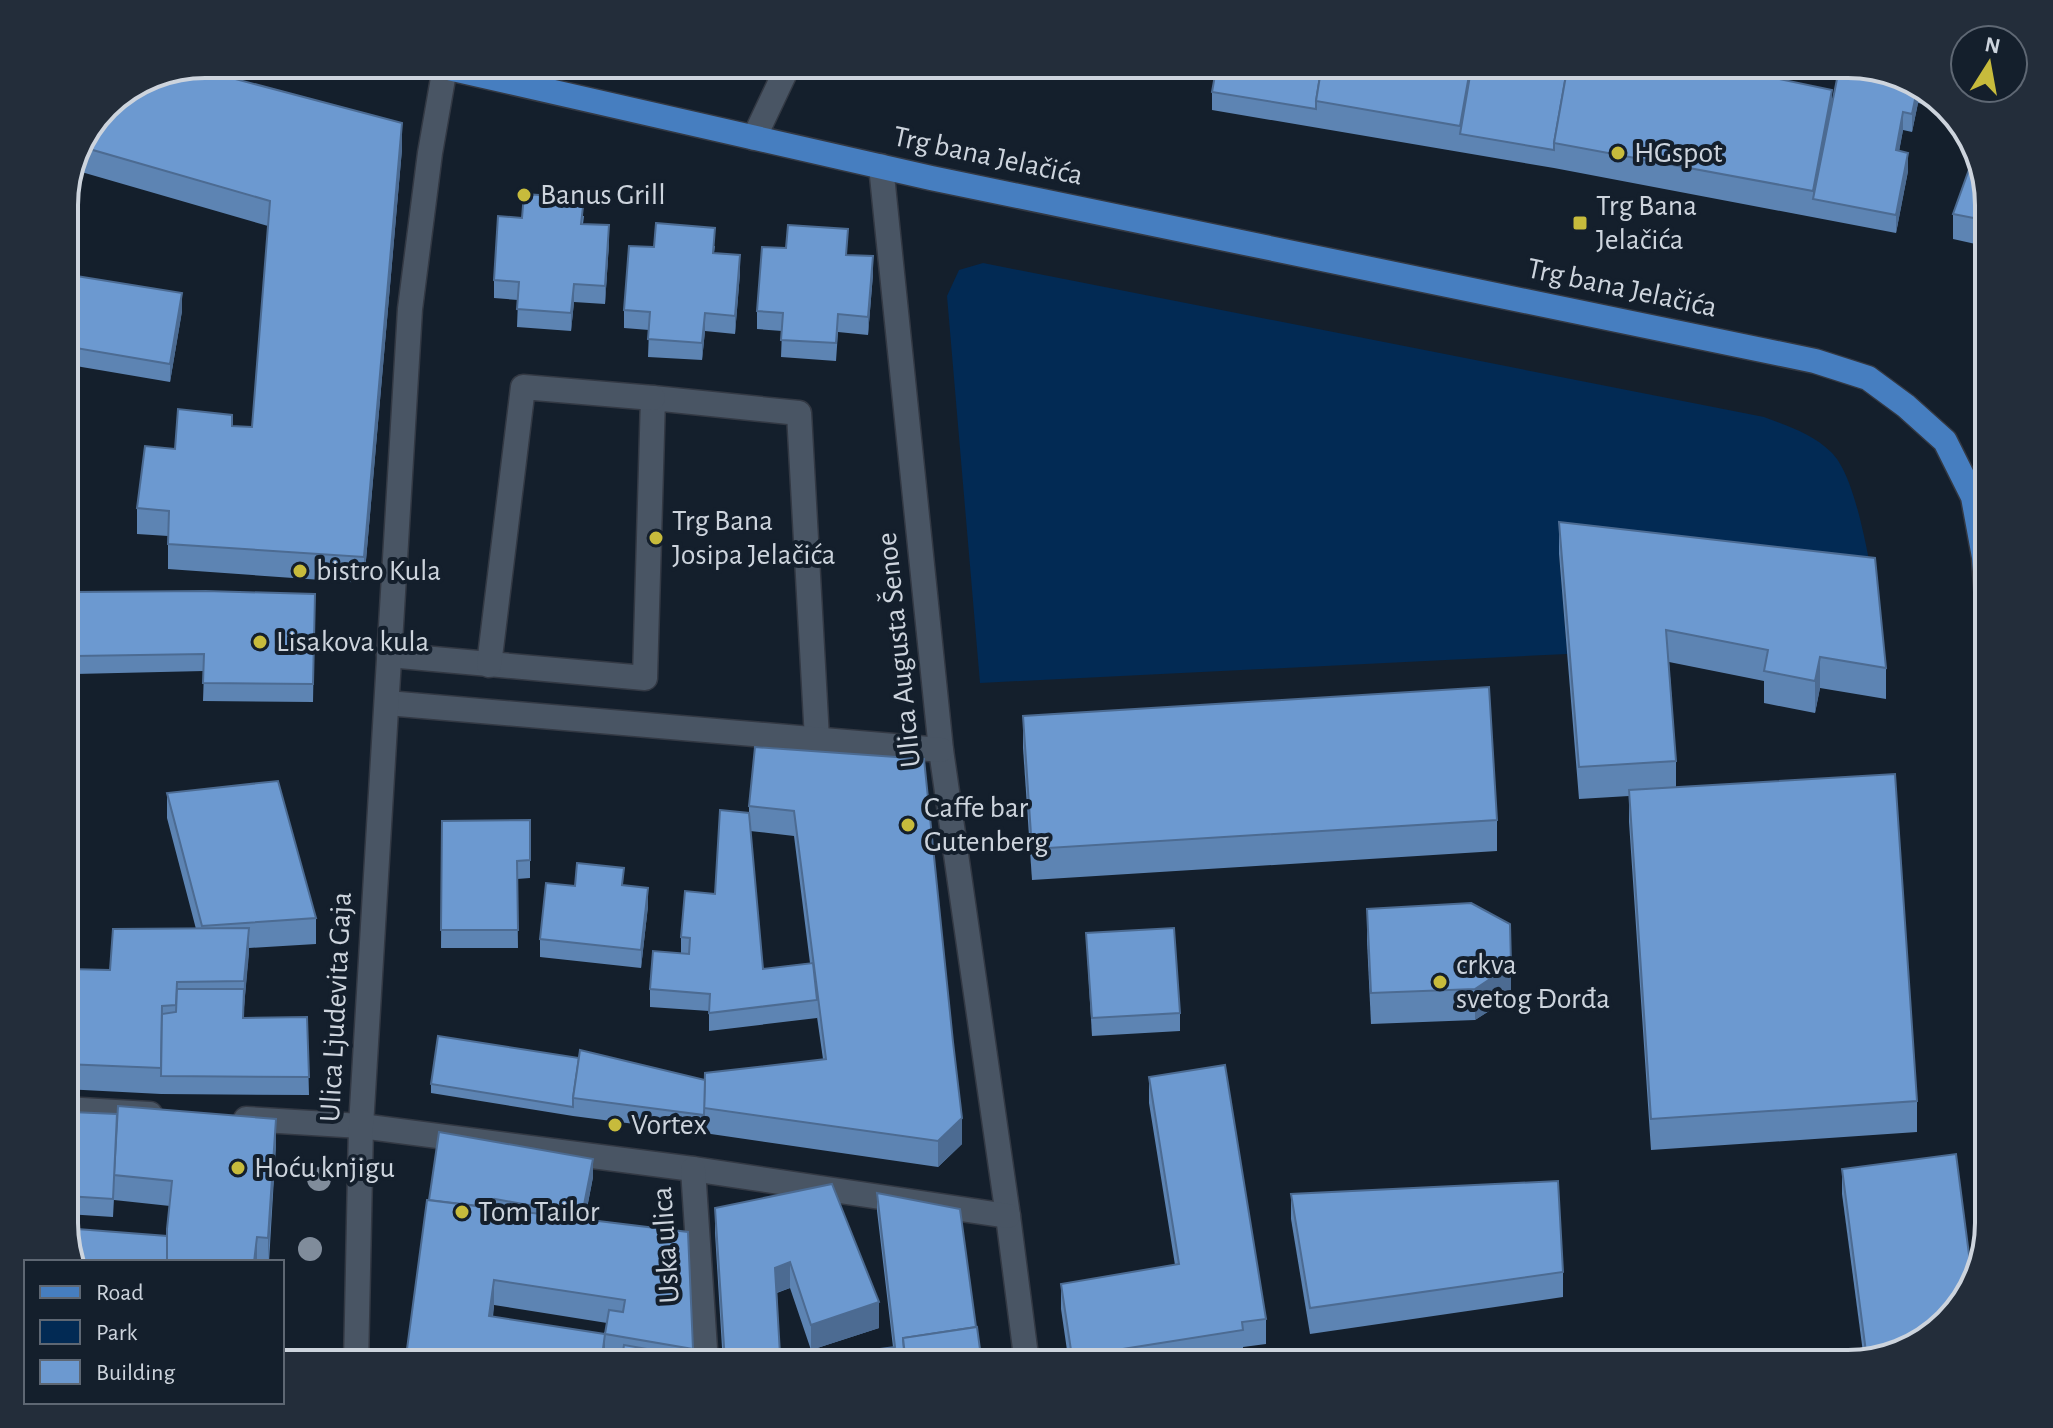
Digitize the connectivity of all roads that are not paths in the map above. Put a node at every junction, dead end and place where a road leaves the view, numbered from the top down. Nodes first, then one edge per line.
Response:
1 (437, 78) edge
2 (491, 78) edge
3 (782, 78) edge
4 (754, 138) junction
5 (881, 166) junction
6 (653, 398) junction
7 (1975, 508) edge
8 (389, 655) junction
9 (489, 665) junction
10 (387, 703) junction
11 (817, 739) junction
12 (941, 750) junction
13 (78, 1110) edge
14 (173, 1115) edge
15 (220, 1118) edge
16 (361, 1126) junction
17 (693, 1169) junction
18 (1008, 1216) junction
19 (356, 1350) edge
20 (705, 1350) edge
21 (1025, 1350) edge

1 - 8 street, Trg bana Jelačića
2 - 4 main road, Trg bana Jelačića
3 - 4 street
4 - 5 main road, Trg bana Jelačića
5 - 7 main road, Trg bana Jelačića
5 - 12 street, Ulica Augusta Šenoe
6 - 9 street
6 - 9 street
6 - 11 street
8 - 9 street
8 - 10 street, Trg bana Jelačića
10 - 11 street
10 - 16 street, Ulica Ljudevita Gaja
11 - 12 street
12 - 18 street, Ulica Augusta Šenoe
13 - 14 street
15 - 16 street
16 - 17 street
16 - 19 street, Ulica Ljudevita Gaja
17 - 18 street
17 - 20 street, Uska ulica
18 - 21 street, Ulica Augusta Šenoe

